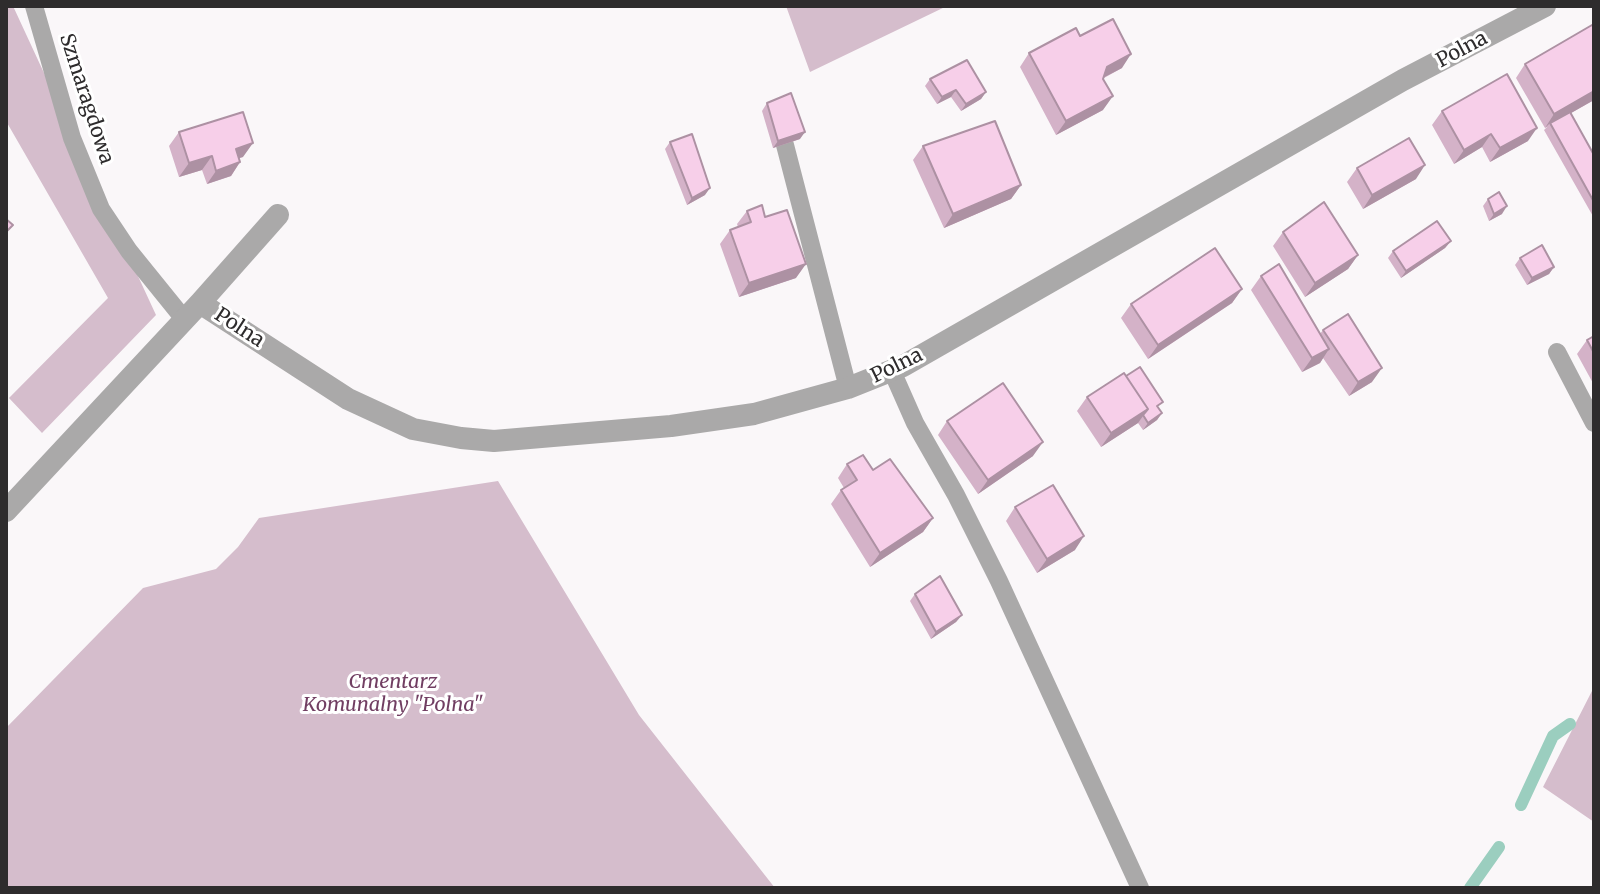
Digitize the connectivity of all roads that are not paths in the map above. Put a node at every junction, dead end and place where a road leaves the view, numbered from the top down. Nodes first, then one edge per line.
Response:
1 (34, 6) edge
2 (1545, 6) edge
3 (785, 145) edge
4 (278, 215) dead end
5 (200, 303) junction
6 (184, 319) junction
7 (1557, 352) dead end
8 (892, 371) junction
9 (848, 388) junction
10 (1594, 423) edge
11 (6, 511) edge
12 (1140, 888) edge

1 - 6 lane, Szmaragdowa
2 - 8 street, Polna
3 - 9 lane
4 - 5 street, Polna
5 - 6 street, Polna
5 - 9 street, Polna
6 - 11 street, Polna
7 - 10 lane
8 - 9 street, Polna
8 - 12 lane

